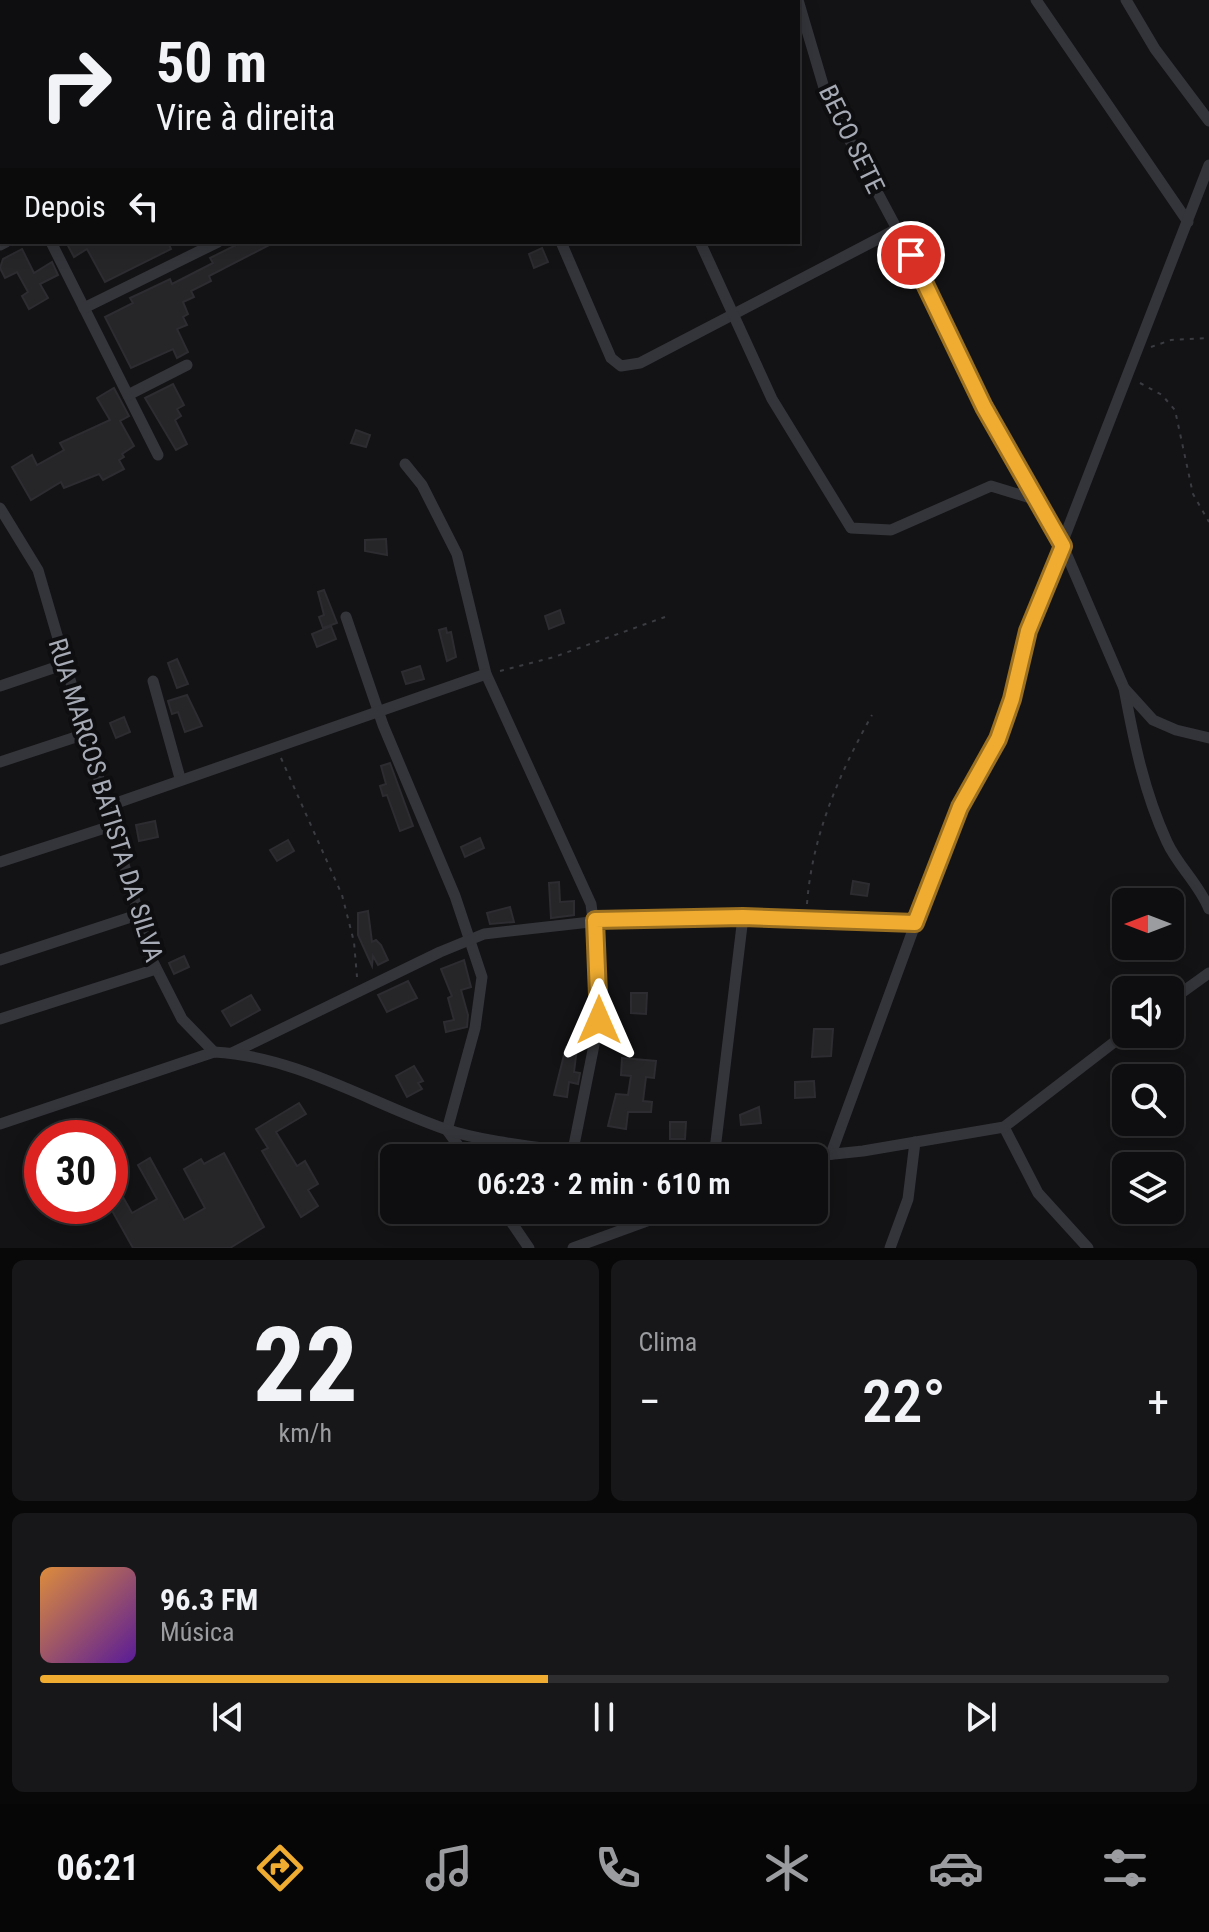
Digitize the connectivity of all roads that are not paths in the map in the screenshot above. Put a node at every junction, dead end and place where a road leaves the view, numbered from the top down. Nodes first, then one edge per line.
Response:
1 (1036, 0) edge
2 (1126, 0) edge
3 (800, 7) edge
4 (1209, 121) edge
5 (1209, 165) edge
6 (1188, 222) junction
7 (897, 229) junction
8 (52, 244) edge
9 (214, 244) edge
10 (562, 244) edge
11 (701, 244) edge
12 (84, 308) junction
13 (734, 313) junction
14 (187, 365) dead end
15 (128, 395) junction
16 (158, 455) dead end
17 (405, 464) dead end
18 (1037, 500) junction
19 (0, 508) edge
20 (1063, 546) junction
21 (346, 617) dead end
22 (65, 664) junction
23 (486, 674) junction
24 (153, 681) dead end
25 (0, 686) edge
26 (1124, 688) junction
27 (378, 711) junction
28 (85, 734) junction
29 (1209, 738) edge
30 (0, 762) edge
31 (180, 778) junction
32 (105, 807) junction
33 (111, 826) junction
34 (0, 862) edge
35 (1209, 909) edge
36 (137, 915) junction
37 (743, 917) junction
38 (595, 920) junction
39 (915, 923) junction
40 (470, 938) junction
41 (0, 960) edge
42 (156, 969) junction
43 (1209, 973) edge
44 (1184, 991) edge
45 (0, 1019) edge
46 (1112, 1044) edge
47 (214, 1052) junction
48 (232, 1053) junction
49 (0, 1124) edge
50 (1004, 1127) junction
51 (447, 1130) junction
52 (915, 1142) junction
53 (457, 1144) edge
54 (535, 1144) edge
55 (574, 1144) edge
56 (716, 1144) edge
57 (828, 1154) edge
58 (831, 1154) junction
59 (513, 1224) edge
60 (639, 1224) edge
61 (529, 1248) edge
62 (573, 1248) edge
63 (890, 1248) edge
64 (1088, 1248) edge

1 - 6 street
2 - 4 street
3 - 7 street, BECO SETE
5 - 6 street
6 - 20 street
7 - 13 street
7 - 18 street, BECO SETE
8 - 12 street
9 - 12 street
10 - 13 street
11 - 13 street
12 - 15 street
13 - 18 street
14 - 15 street
15 - 16 street
17 - 23 street
18 - 20 street, BECO SETE
19 - 22 street, RUA MARCOS BATISTA DA SILVA
20 - 26 street, BECO SETE
20 - 39 street
21 - 27 street
22 - 25 street
22 - 28 street, RUA MARCOS BATISTA DA SILVA
23 - 27 street
23 - 38 street
24 - 31 street
26 - 29 street
26 - 35 street
27 - 31 street
27 - 40 street
28 - 30 street
28 - 32 street, RUA MARCOS BATISTA DA SILVA
31 - 32 street
32 - 33 street, RUA MARCOS BATISTA DA SILVA
33 - 34 street
33 - 36 street, RUA MARCOS BATISTA DA SILVA
36 - 41 street
36 - 42 street, RUA MARCOS BATISTA DA SILVA
37 - 38 street
37 - 39 street
37 - 56 street
38 - 40 street
38 - 55 street
39 - 58 street
40 - 48 street
40 - 51 street
42 - 45 street
42 - 47 street, RUA MARCOS BATISTA DA SILVA
43 - 44 street
46 - 50 street
47 - 48 street
47 - 49 street
48 - 51 street
50 - 52 street
50 - 64 street
51 - 53 street
51 - 54 street
52 - 58 street
52 - 63 street
57 - 58 street
59 - 61 street
60 - 62 street

